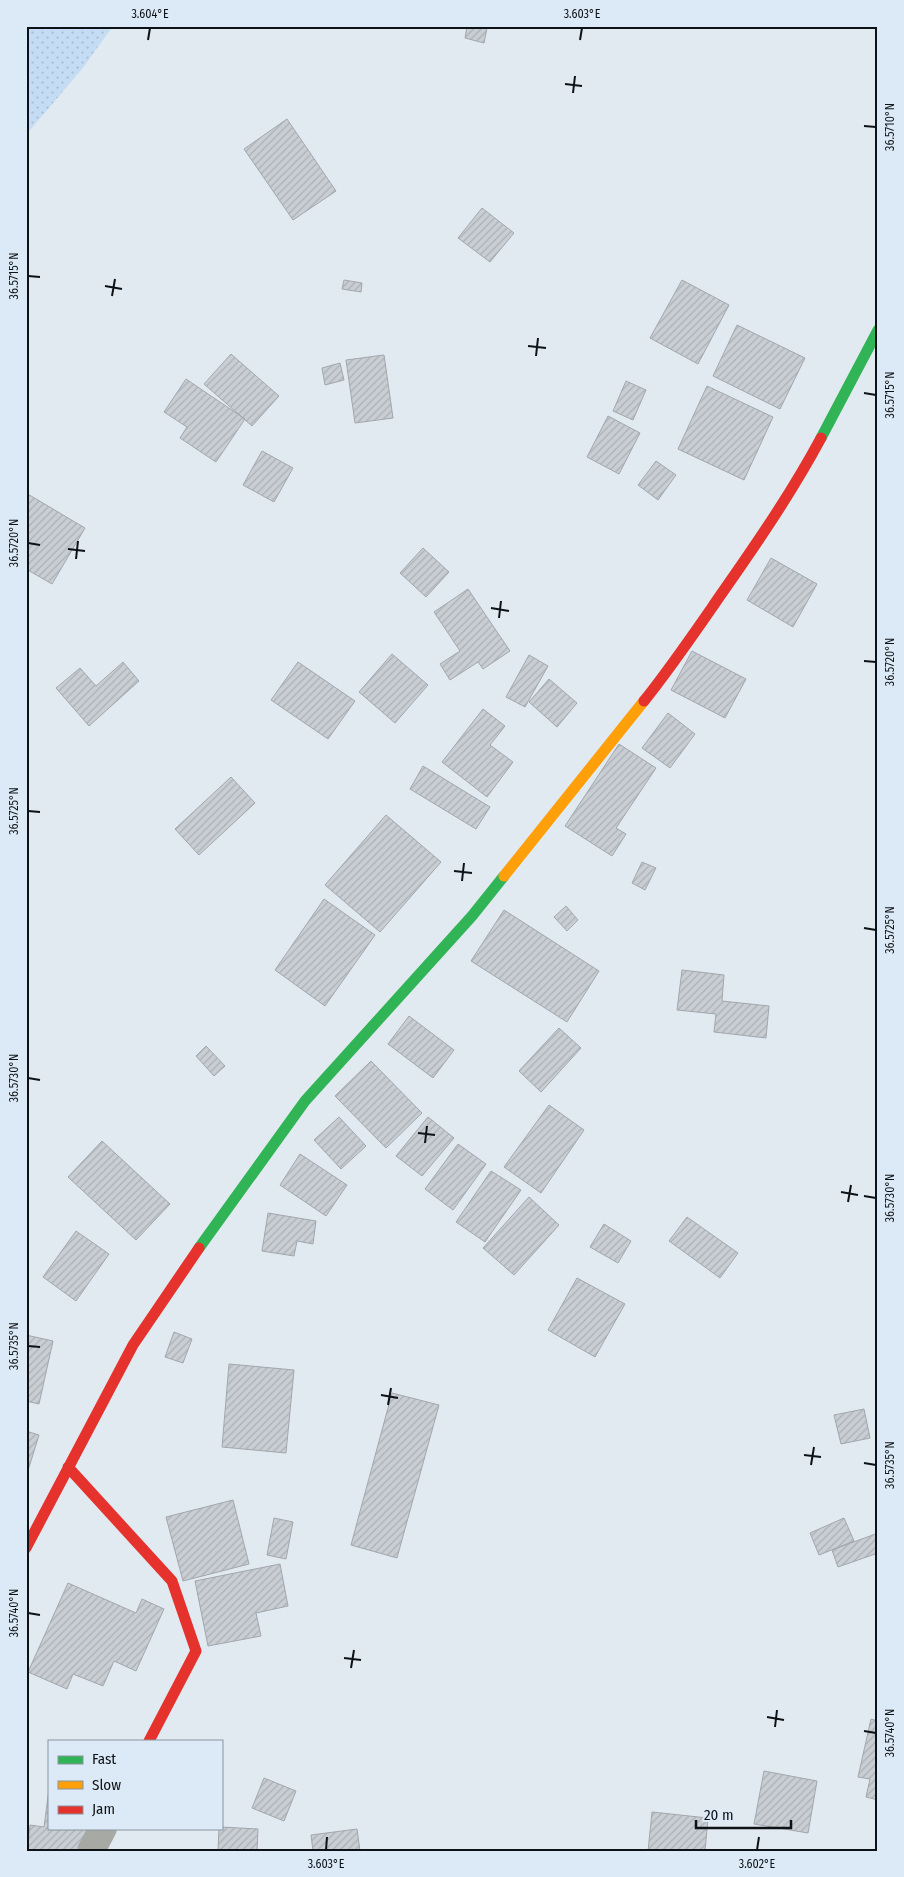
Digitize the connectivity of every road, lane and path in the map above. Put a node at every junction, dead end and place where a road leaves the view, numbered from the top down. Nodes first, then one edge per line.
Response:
1 (878, 330) edge
2 (68, 1467) junction
3 (26, 1548) edge
4 (150, 1740) edge
5 (102, 1830) edge
6 (91, 1851) edge

1 - 2 street
2 - 3 street
2 - 4 street
5 - 6 street

